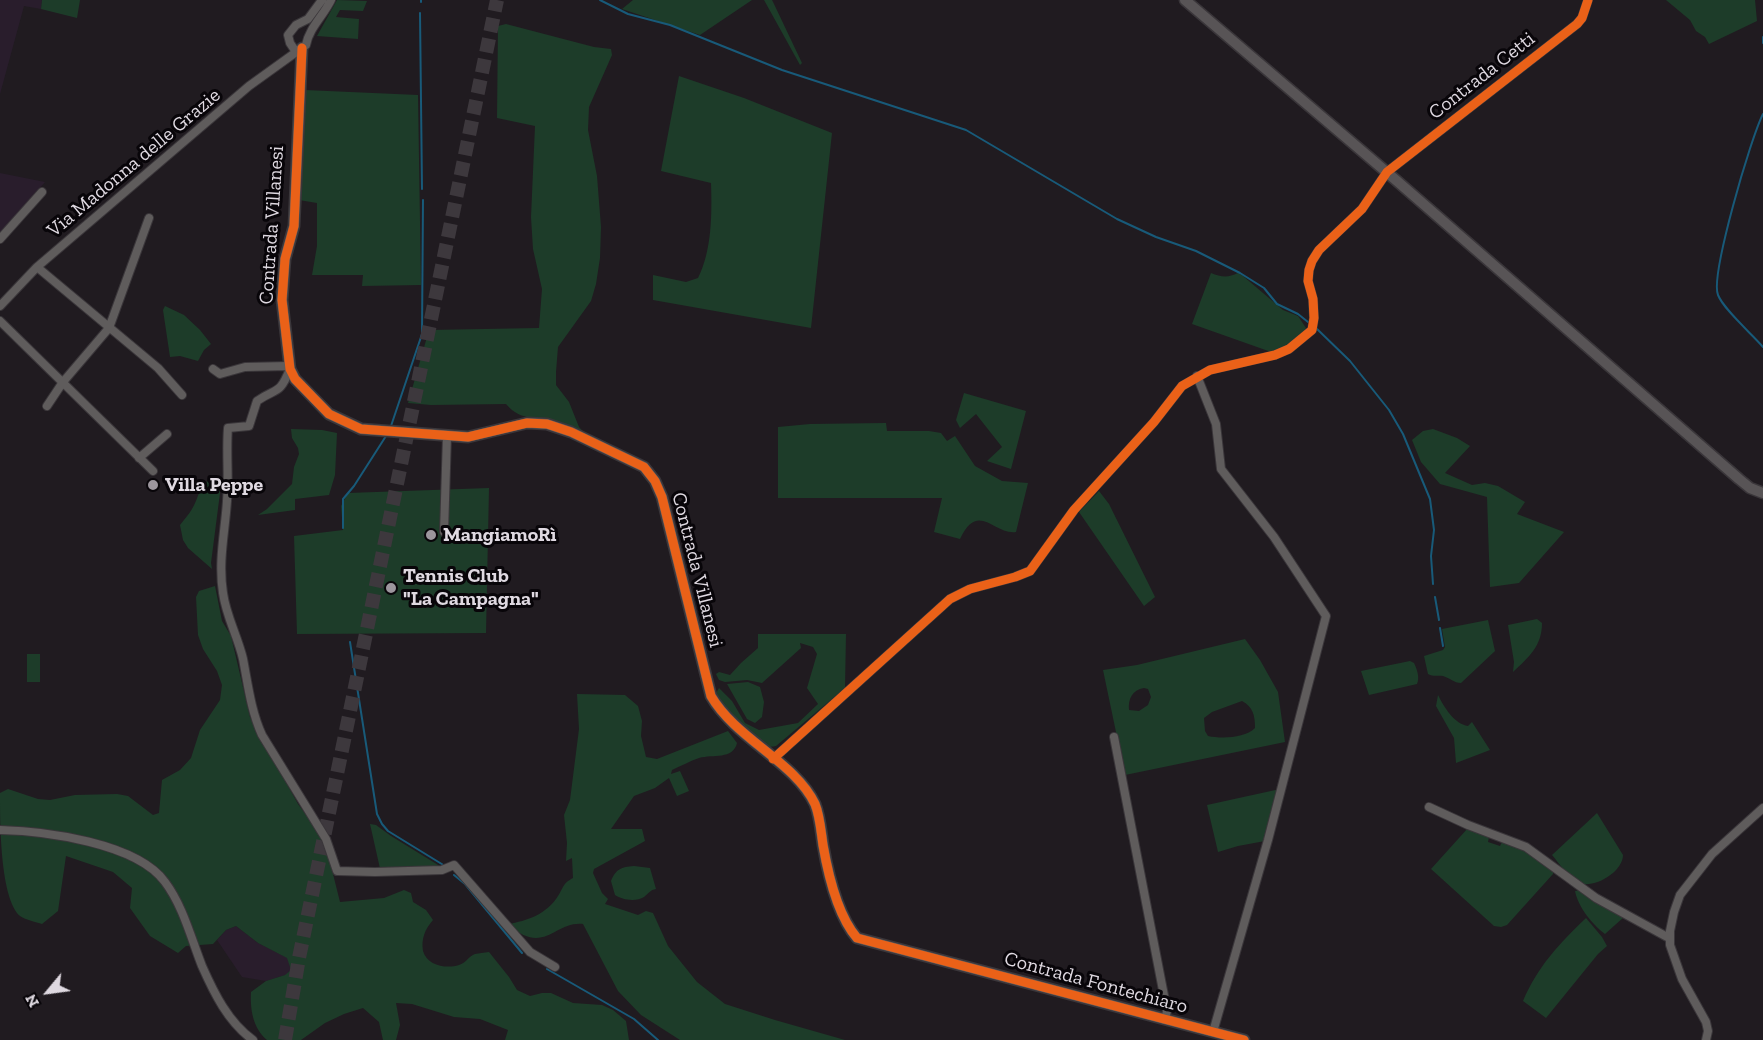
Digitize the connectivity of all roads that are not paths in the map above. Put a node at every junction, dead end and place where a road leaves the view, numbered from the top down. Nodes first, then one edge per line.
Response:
1 (322, 0) edge
2 (331, 0) edge
3 (1185, 0) edge
4 (1588, 0) edge
5 (301, 24) junction
6 (302, 46) junction
7 (1387, 172) junction
8 (42, 192) dead end
9 (149, 218) dead end
10 (0, 239) edge
11 (37, 267) junction
12 (0, 306) edge
13 (0, 321) edge
14 (109, 328) junction
15 (290, 367) junction
16 (213, 369) dead end
17 (1197, 376) junction
18 (63, 382) junction
19 (182, 395) dead end
20 (47, 406) dead end
21 (167, 434) dead end
22 (447, 435) junction
23 (139, 458) junction
24 (153, 471) dead end
25 (1763, 493) edge
26 (444, 532) dead end
27 (1114, 737) dead end
28 (773, 759) junction
29 (1429, 807) dead end
30 (1763, 808) edge
31 (0, 830) edge
32 (1669, 938) junction
33 (939, 961) joint
34 (555, 967) dead end
35 (1165, 1020) junction
36 (1213, 1032) junction
37 (253, 1040) edge
38 (1244, 1040) edge
39 (1706, 1040) edge

1 - 5 street
2 - 6 street, Via Madonna delle Grazie
3 - 7 main road
4 - 7 street, Contrada Cetti
5 - 6 street
5 - 6 street
6 - 11 street, Via Madonna delle Grazie
6 - 15 street, Contrada Villanesi
7 - 17 street, Contrada Cetti
7 - 25 main road
8 - 10 street
9 - 14 street
11 - 12 street, Via Madonna delle Grazie
11 - 14 street
13 - 18 street
14 - 18 street
14 - 19 street
15 - 16 street
15 - 22 street, Contrada Villanesi
15 - 34 street
17 - 28 street
17 - 36 street
18 - 20 street
18 - 23 street
21 - 23 street
22 - 26 street
22 - 28 street, Contrada Villanesi
23 - 24 street
27 - 35 street
28 - 33 street, Contrada Villanesi
29 - 32 street
30 - 32 street
31 - 37 street
32 - 39 street
33 - 35 street, Contrada Fontechiaro
35 - 36 street, Contrada Fontechiaro
36 - 38 street, Contrada Fontechiaro

